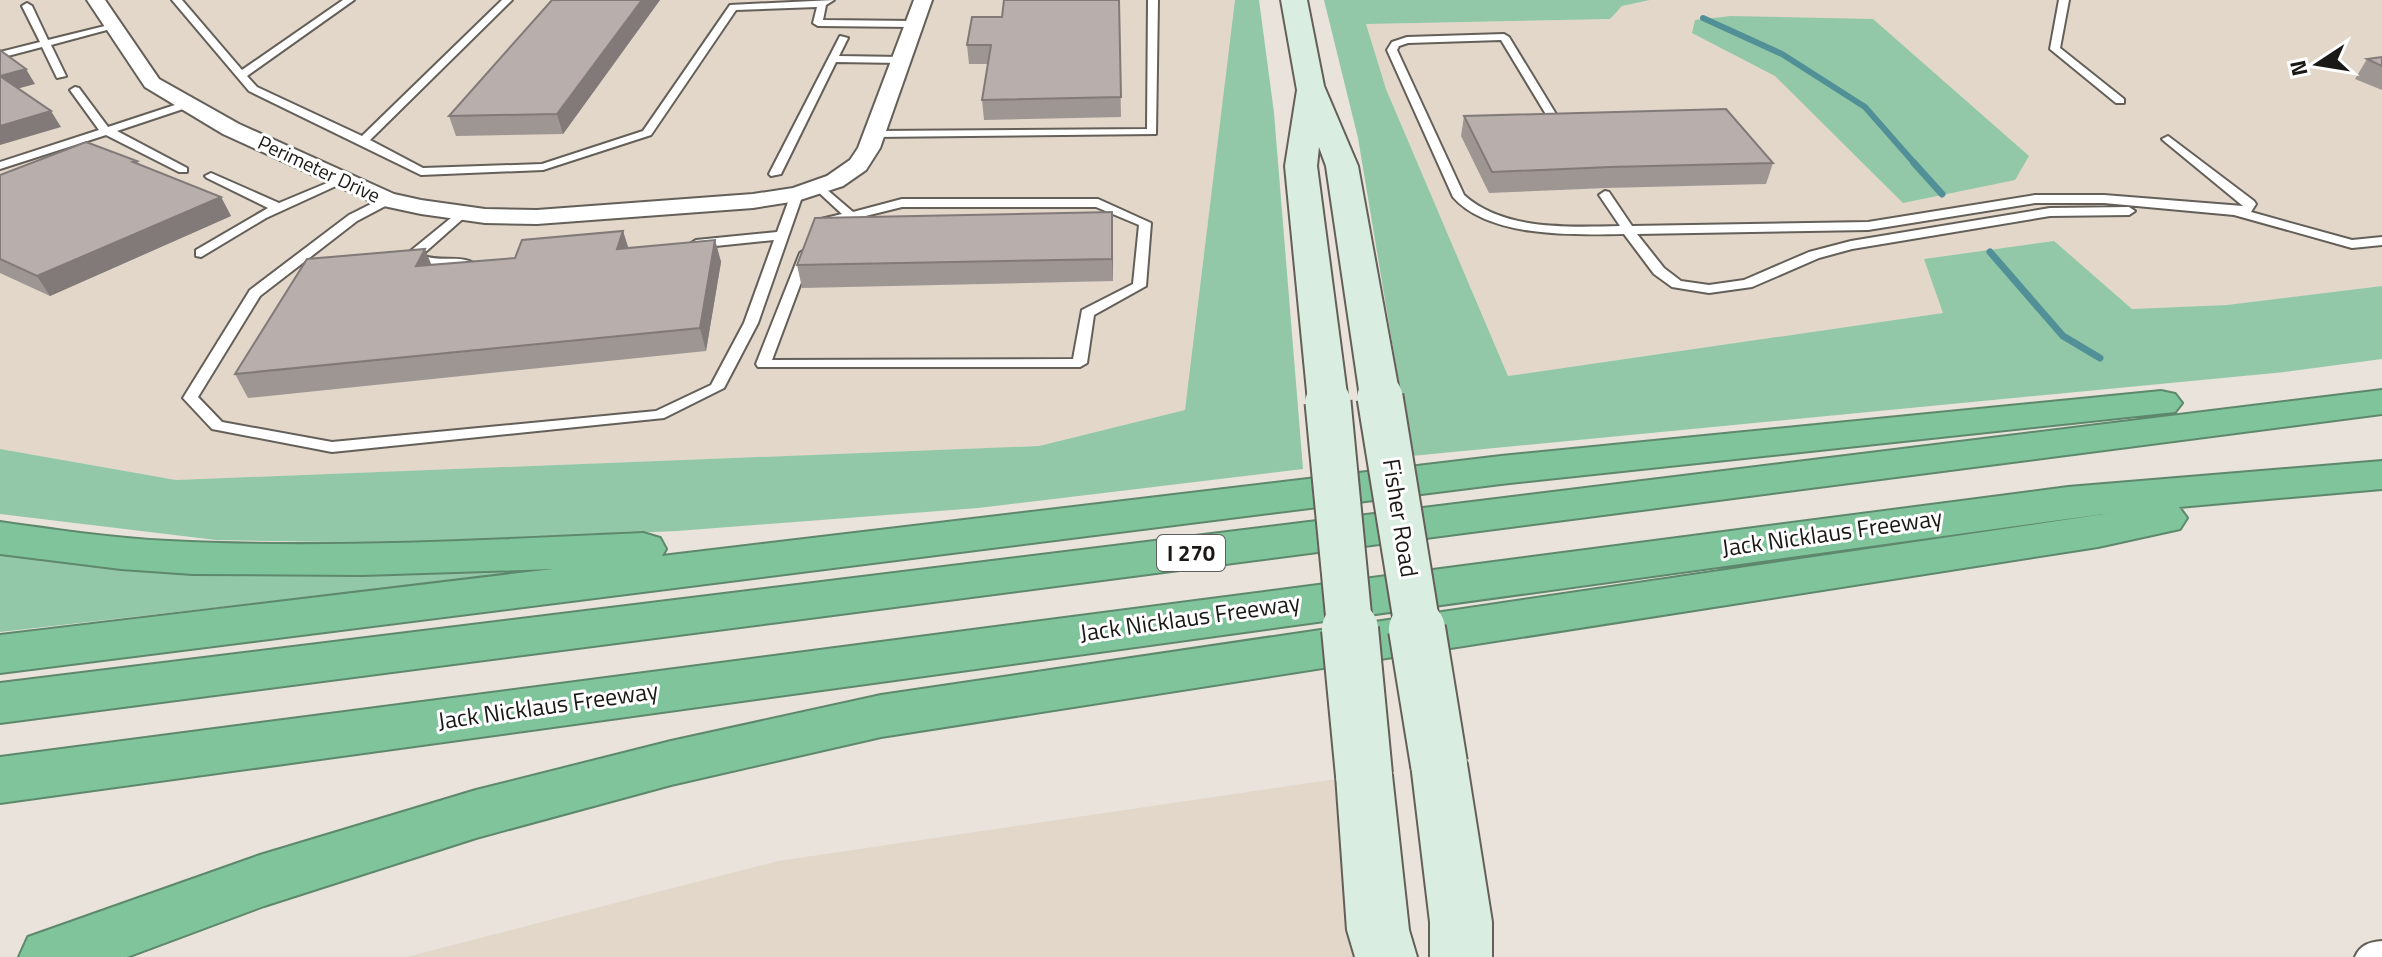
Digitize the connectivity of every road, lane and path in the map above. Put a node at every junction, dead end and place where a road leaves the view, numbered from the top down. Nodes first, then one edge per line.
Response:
1 (96, 0) edge
2 (177, 0) edge
3 (349, 0) edge
4 (507, 0) edge
5 (923, 0) edge
6 (1153, 0) edge
7 (1294, 0) edge
8 (2064, 0) edge
9 (826, 2) edge
10 (27, 6) dead end
11 (914, 24) junction
12 (113, 27) junction
13 (843, 38) dead end
14 (44, 44) junction
15 (0, 55) edge
16 (833, 59) junction
17 (901, 60) junction
18 (241, 75) junction
19 (61, 76) dead end
20 (1310, 86) junction
21 (75, 90) dead end
22 (2120, 101) dead end
23 (188, 104) junction
24 (1557, 124) edge
25 (104, 129) junction
26 (874, 134) junction
27 (2168, 139) dead end
28 (363, 141) junction
29 (0, 166) edge
30 (183, 170) dead end
31 (775, 174) dead end
32 (211, 176) dead end
33 (343, 180) junction
34 (817, 187) junction
35 (1605, 195) edge
36 (387, 200) junction
37 (278, 207) junction
38 (2235, 211) junction
39 (462, 213) junction
40 (851, 216) junction
41 (1629, 231) junction
42 (782, 235) junction
43 (2382, 241) edge
44 (679, 246) edge
45 (201, 253) dead end
46 (413, 256) junction
47 (398, 257) edge
48 (322, 263) edge
49 (482, 264) edge
50 (291, 265) junction
51 (2382, 383) edge
52 (2382, 402) edge
53 (2372, 477) edge
54 (985, 534) junction
55 (0, 538) edge
56 (0, 654) edge
57 (0, 703) edge
58 (0, 780) edge
59 (2382, 951) edge
60 (50, 957) edge
61 (1386, 957) edge
62 (1461, 957) edge
63 (2366, 957) edge

1 - 12 street, Perimeter Drive
2 - 18 lane
3 - 18 lane
4 - 28 lane
5 - 11 street
6 - 26 lane
7 - 20 main road, Fisher Road
8 - 22 lane
9 - 11 lane
9 - 28 lane
10 - 14 lane
11 - 17 street
12 - 14 lane
12 - 23 street, Perimeter Drive
13 - 16 lane
14 - 15 lane
14 - 19 lane
16 - 17 lane
16 - 31 lane
17 - 26 street
18 - 28 lane
20 - 61 main road, Fisher Road, bridge
20 - 62 main road, Fisher Road, bridge
21 - 25 lane
23 - 25 lane
23 - 33 street, Perimeter Drive
24 - 41 lane
25 - 29 lane
25 - 30 lane
26 - 34 street
27 - 38 lane
32 - 37 lane
33 - 36 street, Perimeter Drive
33 - 37 lane
34 - 39 street, Perimeter Drive
34 - 40 lane
34 - 42 lane
35 - 41 lane
36 - 39 street, Perimeter Drive
36 - 50 lane
37 - 45 lane
38 - 41 lane
38 - 41 lane
38 - 43 lane
39 - 46 lane
40 - 40 lane
42 - 44 lane
42 - 50 lane
46 - 47 lane
46 - 49 lane
48 - 50 lane
51 - 54 highway
52 - 57 highway, I 270
53 - 58 highway, Jack Nicklaus Freeway
53 - 60 highway
54 - 55 highway
54 - 56 highway
59 - 63 lane

